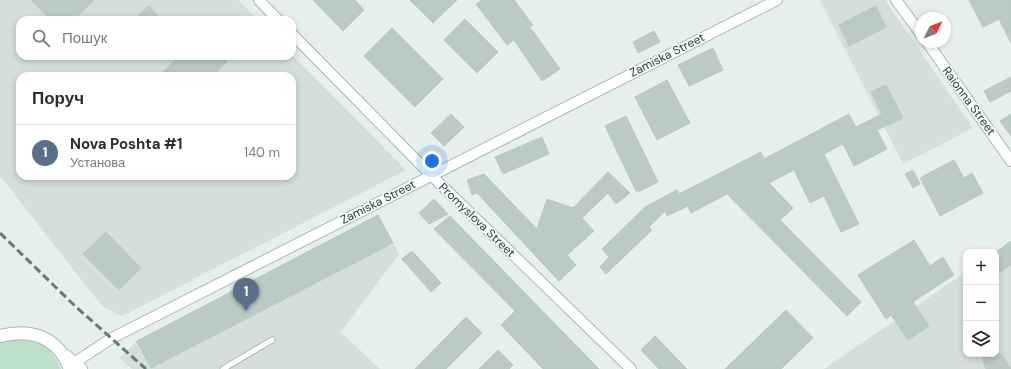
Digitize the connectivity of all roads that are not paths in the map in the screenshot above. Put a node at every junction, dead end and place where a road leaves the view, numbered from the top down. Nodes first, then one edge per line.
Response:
1 (259, 0) edge
2 (777, 0) edge
3 (896, 0) edge
4 (274, 16) edge
5 (915, 26) edge
6 (296, 38) edge
7 (930, 48) edge
8 (1011, 160) edge
9 (431, 175) junction
10 (0, 336) edge
11 (272, 340) dead end
12 (74, 367) edge
13 (223, 369) edge
14 (631, 369) edge

1 - 4 street
2 - 9 street, Zamiska Street
3 - 5 street
6 - 9 street, Promyslova Street
7 - 8 street, Raionna Street
9 - 12 street, Zamiska Street
9 - 14 street, Promyslova Street
10 - 12 street
11 - 13 lane

